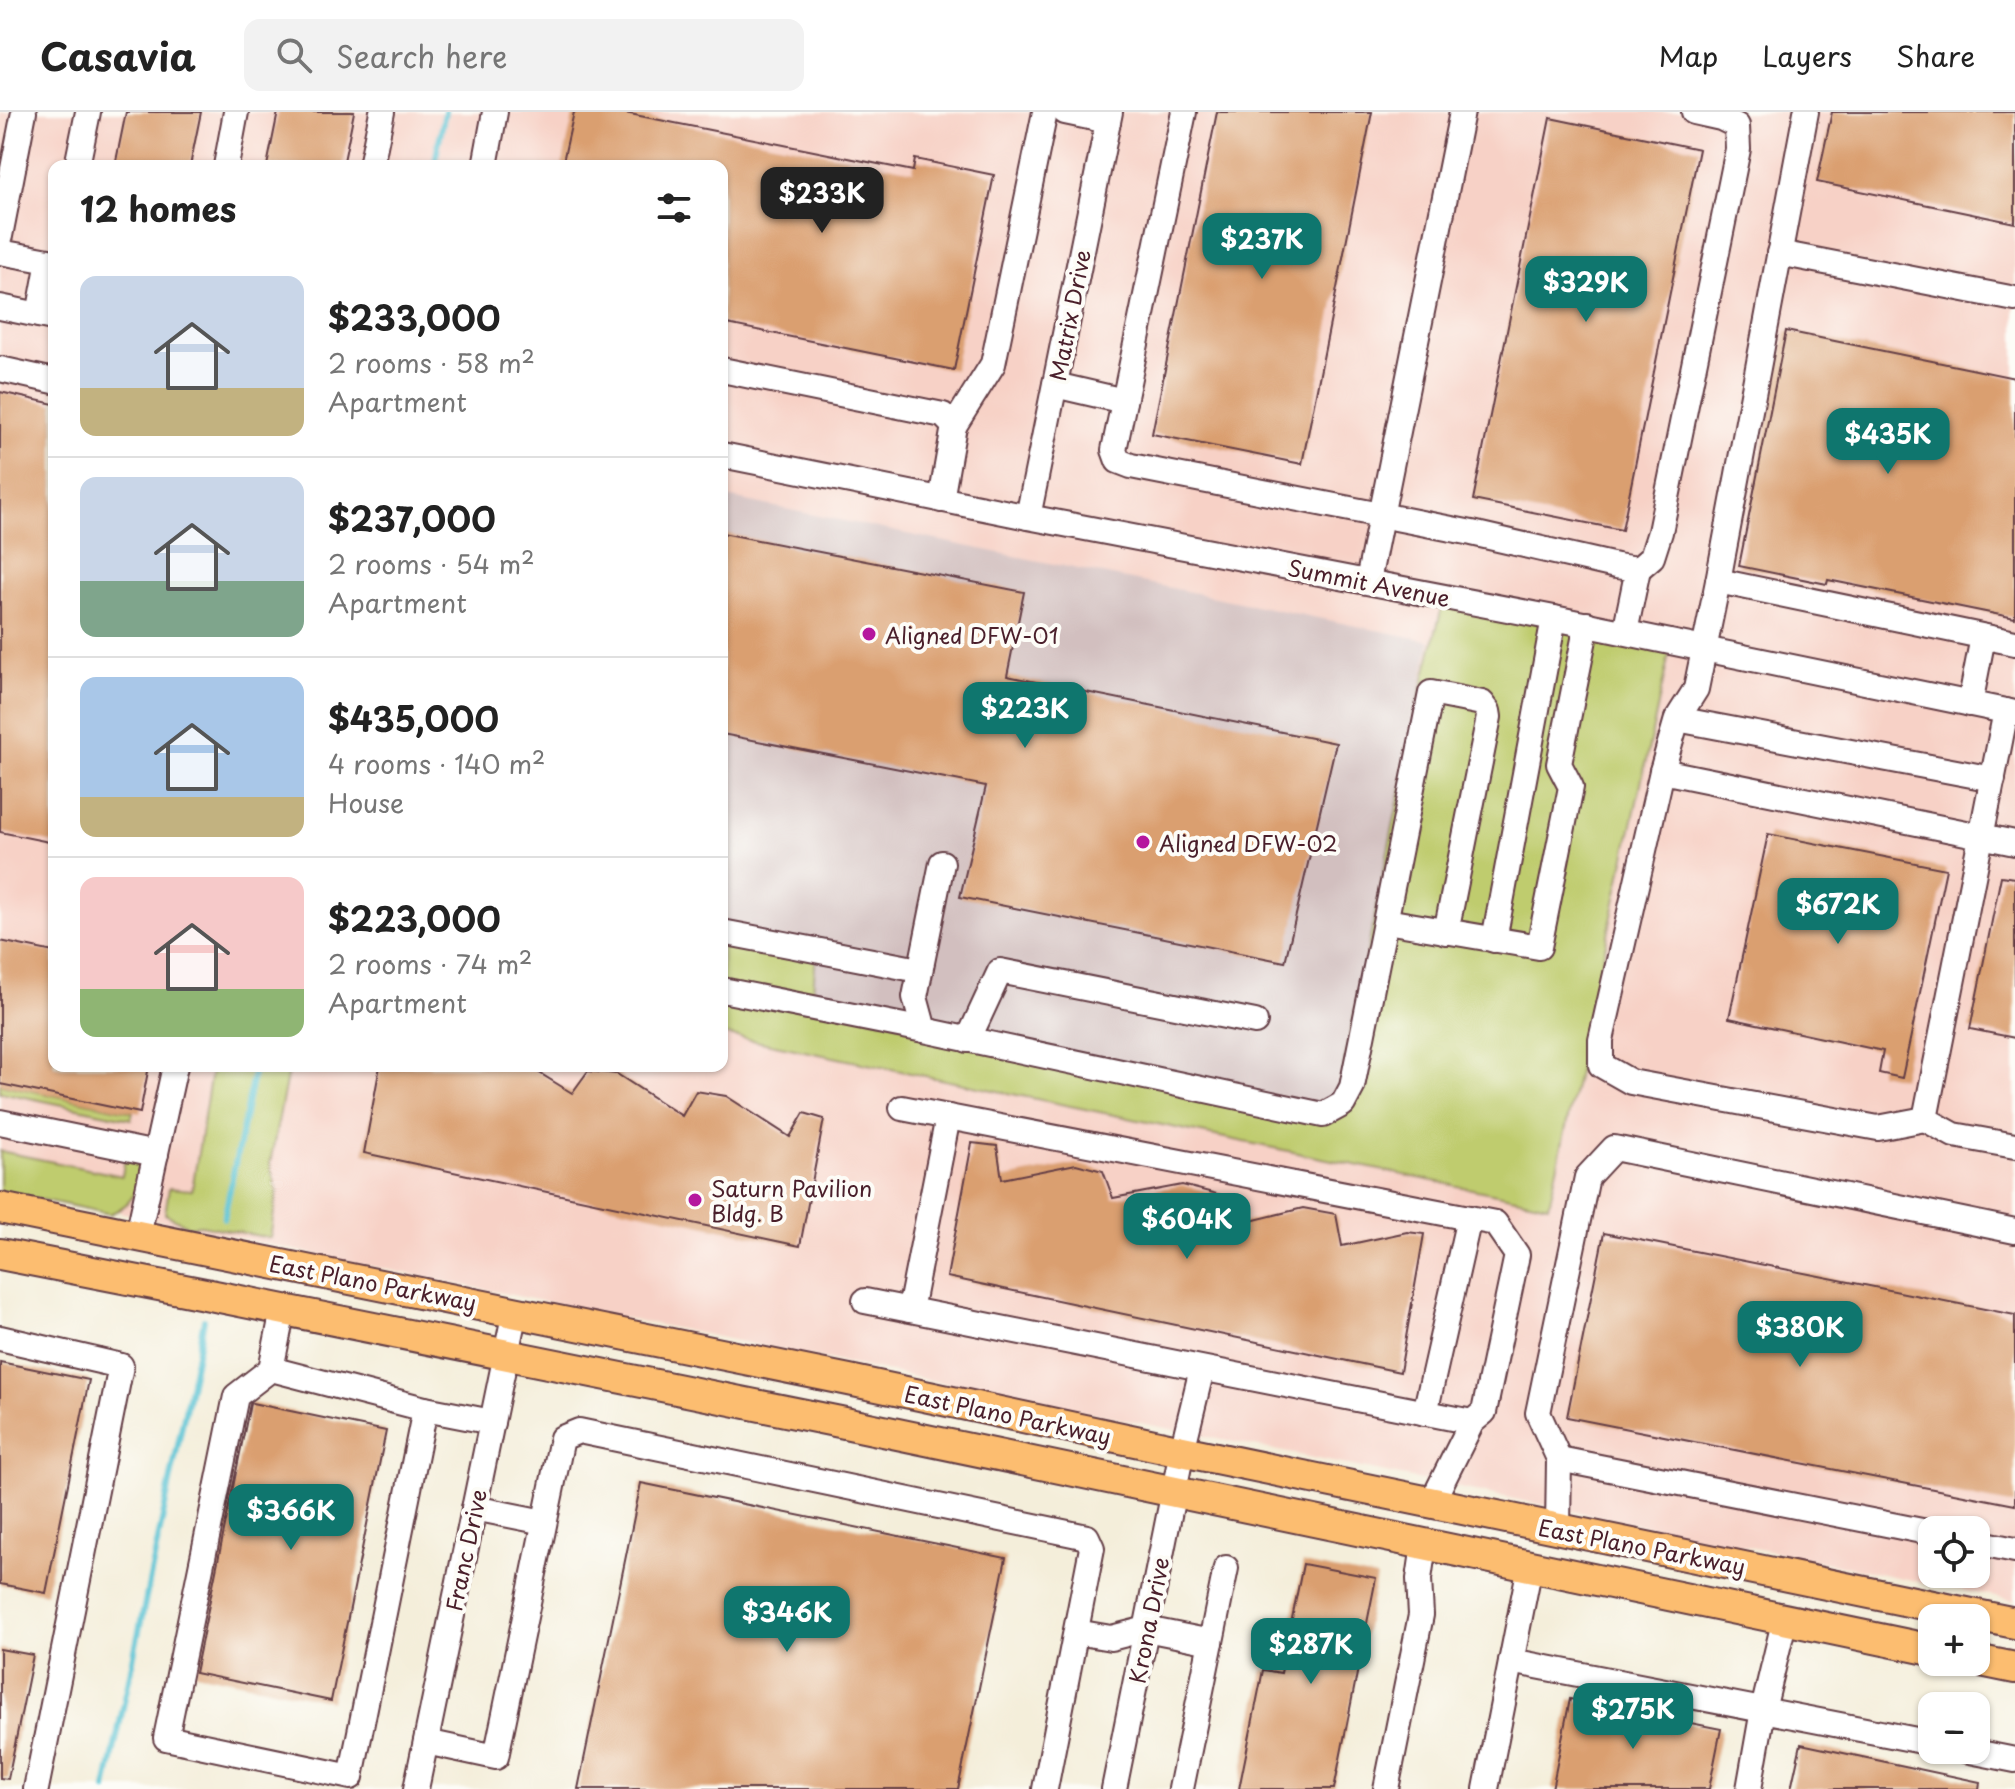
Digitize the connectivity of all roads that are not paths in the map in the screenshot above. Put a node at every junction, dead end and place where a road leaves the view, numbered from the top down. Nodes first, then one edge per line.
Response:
1 (24, 112) edge
2 (88, 112) edge
3 (236, 112) edge
4 (382, 112) edge
5 (495, 112) edge
6 (1045, 112) edge
7 (1065, 112) edge
8 (1184, 112) edge
9 (1462, 112) edge
10 (1694, 112) edge
11 (1806, 112) edge
12 (1109, 116) edge
13 (1738, 119) edge
14 (78, 160) edge
15 (227, 160) edge
16 (372, 160) edge
17 (486, 160) edge
18 (0, 236) edge
19 (0, 252) edge
20 (1779, 253) junction
21 (48, 261) edge
22 (2015, 299) edge
23 (0, 307) edge
24 (46, 317) edge
25 (0, 369) edge
26 (728, 371) edge
27 (48, 380) edge
28 (1055, 385) junction
29 (1124, 401) junction
30 (954, 426) junction
31 (728, 456) edge
32 (941, 500) junction
33 (1381, 515) junction
34 (1028, 517) junction
35 (1638, 569) junction
36 (1368, 581) junction
37 (1718, 581) junction
38 (1554, 618) junction
39 (1587, 624) junction
40 (1625, 632) junction
41 (1983, 637) junction
42 (2015, 643) edge
43 (1704, 650) junction
44 (1543, 681) junction
45 (1574, 688) junction
46 (1970, 704) junction
47 (2011, 712) edge
48 (1677, 719) junction
49 (1528, 759) junction
50 (1559, 764) junction
51 (1662, 771) junction
52 (1993, 779) junction
53 (1982, 836) junction
54 (2015, 843) edge
55 (942, 863) dead end
56 (1386, 921) junction
57 (1446, 932) junction
58 (728, 933) edge
59 (1494, 940) junction
60 (919, 970) junction
61 (728, 991) edge
62 (1255, 1022) dead end
63 (924, 1030) junction
64 (968, 1040) junction
65 (174, 1072) edge
66 (902, 1108) dead end
67 (948, 1117) junction
68 (1925, 1119) junction
69 (0, 1122) edge
70 (2015, 1146) edge
71 (156, 1154) junction
72 (0, 1208) edge
73 (1469, 1218) junction
74 (2015, 1231) edge
75 (138, 1235) junction
76 (214, 1250) junction
77 (0, 1254) edge
78 (205, 1294) junction
79 (865, 1301) dead end
80 (283, 1310) junction
81 (910, 1310) junction
82 (515, 1311) junction
83 (0, 1338) edge
84 (505, 1355) junction
85 (271, 1369) junction
86 (1202, 1369) junction
87 (849, 1380) junction
88 (425, 1409) junction
89 (1425, 1413) junction
90 (492, 1422) junction
91 (840, 1422) junction
92 (1472, 1422) junction
93 (1182, 1451) junction
94 (1559, 1459) junction
95 (1174, 1492) junction
96 (1432, 1502) junction
97 (474, 1508) junction
98 (544, 1522) junction
99 (1558, 1529) junction
100 (1918, 1530) edge
101 (1424, 1545) junction
102 (1990, 1545) edge
103 (2015, 1550) edge
104 (1530, 1566) junction
105 (1226, 1568) dead end
106 (1793, 1576) junction
107 (1785, 1618) junction
108 (2015, 1623) edge
109 (1146, 1629) junction
110 (1076, 1632) junction
111 (1211, 1642) junction
112 (1918, 1647) edge
113 (1511, 1661) junction
114 (1990, 1663) edge
115 (2015, 1668) edge
116 (1763, 1710) junction
117 (1918, 1740) edge
118 (426, 1742) junction
119 (1990, 1755) edge
120 (2015, 1760) edge
121 (36, 1789) edge
122 (416, 1789) edge
123 (1045, 1789) edge
124 (1114, 1789) edge
125 (1181, 1789) edge
126 (1386, 1789) edge
127 (1486, 1789) edge
128 (1749, 1789) edge

1 - 18 street
2 - 14 street
3 - 15 street
4 - 16 street
5 - 17 street
6 - 30 street
7 - 12 street
8 - 29 street
9 - 33 street
10 - 13 street
11 - 20 street
12 - 28 street, Matrix Drive
13 - 35 street
19 - 21 street
20 - 22 street
20 - 37 street
23 - 24 street
25 - 27 street
26 - 30 street
28 - 29 street
28 - 34 street, Matrix Drive
29 - 33 street
30 - 32 street
31 - 32 street, Summit Avenue
32 - 34 street, Summit Avenue
33 - 35 street
33 - 36 street
34 - 36 street, Summit Avenue
35 - 40 street
36 - 38 street, Summit Avenue
37 - 41 street
37 - 43 street
38 - 39 street, Summit Avenue
38 - 44 street
39 - 40 street, Summit Avenue
39 - 45 street
40 - 43 street, Summit Avenue
41 - 42 street
41 - 46 street
43 - 46 street, Summit Avenue
43 - 48 street
44 - 45 street
44 - 49 street
45 - 50 street
46 - 47 street, Summit Avenue
47 - 52 street
48 - 51 street
48 - 52 street
49 - 50 street
49 - 59 street
50 - 59 street
51 - 53 street
51 - 68 street
52 - 53 street
53 - 54 street
53 - 68 street
55 - 60 street
56 - 57 street
56 - 57 street
56 - 64 street
57 - 59 street
58 - 60 street
60 - 63 street
61 - 63 street
62 - 64 street
63 - 64 street
65 - 71 street
66 - 67 street
67 - 73 street
67 - 81 street
68 - 70 street
69 - 71 street
71 - 75 street
72 - 75 main road, East Plano Parkway
73 - 89 street
73 - 92 street
74 - 94 street
75 - 76 main road, East Plano Parkway
76 - 78 main road
76 - 82 main road, East Plano Parkway
77 - 78 main road, East Plano Parkway
78 - 80 main road, East Plano Parkway
79 - 81 street
80 - 84 main road, East Plano Parkway
80 - 85 street
81 - 86 street
82 - 84 street, Franc Drive
82 - 87 main road, East Plano Parkway
83 - 121 street
84 - 90 street, Franc Drive
84 - 91 main road, East Plano Parkway
85 - 88 street
85 - 88 street
86 - 89 street
86 - 93 street, Krona Drive
87 - 91 main road
87 - 93 main road, East Plano Parkway
88 - 90 street
89 - 92 street
90 - 97 street, Franc Drive
91 - 95 main road, East Plano Parkway
92 - 96 street
93 - 95 street, Krona Drive
93 - 96 main road, East Plano Parkway
94 - 99 street
94 - 100 street
95 - 101 main road, East Plano Parkway
95 - 109 street, Krona Drive
96 - 99 main road, East Plano Parkway
96 - 101 main road
97 - 98 street
97 - 118 street, Franc Drive
98 - 110 street
98 - 118 street
99 - 106 main road, East Plano Parkway
101 - 104 main road, East Plano Parkway
101 - 126 street
102 - 103 street
104 - 107 main road, East Plano Parkway
104 - 113 street
105 - 111 street
106 - 107 main road
106 - 108 main road, East Plano Parkway
107 - 112 main road, East Plano Parkway
107 - 116 street
109 - 110 street
109 - 111 street
109 - 124 street, Krona Drive
110 - 123 street
111 - 125 street
113 - 116 street
113 - 127 street
114 - 115 main road
116 - 117 street
116 - 128 street
118 - 122 street, Franc Drive
119 - 120 street

